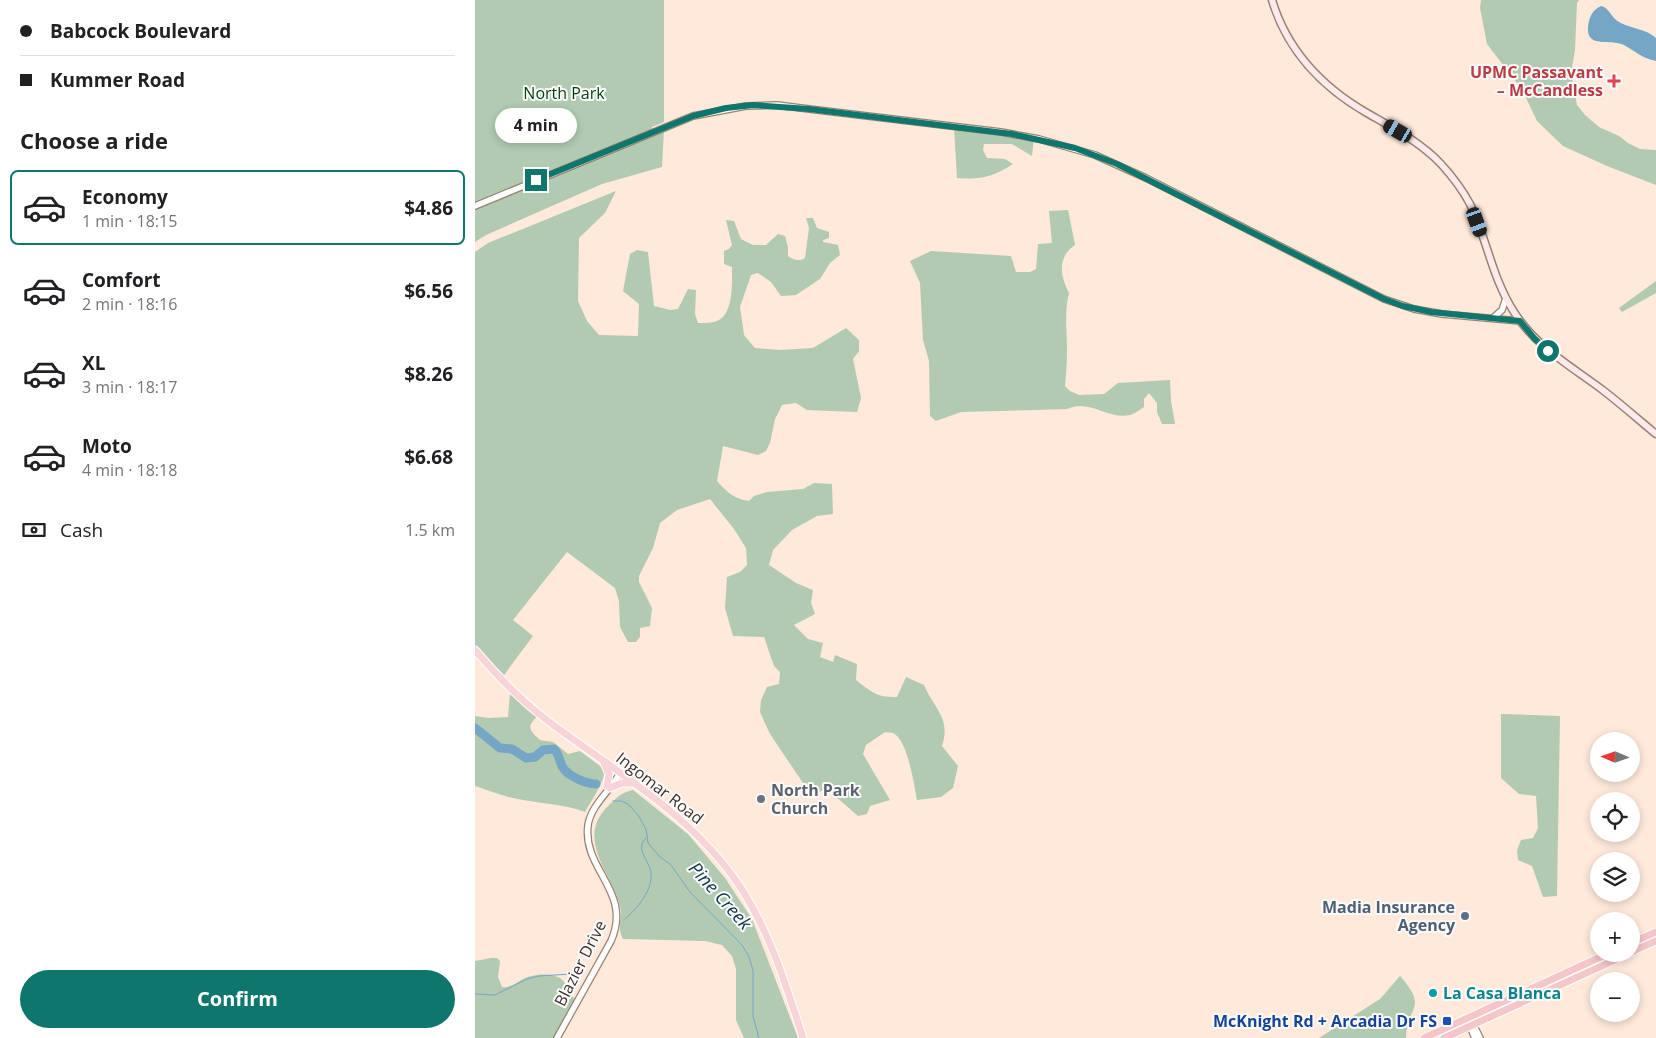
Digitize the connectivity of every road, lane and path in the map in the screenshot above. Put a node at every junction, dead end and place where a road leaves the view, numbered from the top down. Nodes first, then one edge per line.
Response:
1 (1272, 0) edge
2 (475, 206) edge
3 (1506, 298) junction
4 (1493, 318) junction
5 (1520, 321) junction
6 (1656, 434) edge
7 (475, 650) edge
8 (603, 761) junction
9 (620, 773) junction
10 (634, 783) junction
11 (608, 787) junction
12 (1656, 932) edge
13 (1640, 939) edge
14 (1656, 941) edge
15 (1640, 948) edge
16 (1590, 962) edge
17 (1610, 962) edge
18 (1469, 1017) junction
19 (1471, 1026) junction
20 (557, 1038) edge
21 (803, 1038) edge
22 (1424, 1038) edge
23 (1444, 1038) edge
24 (1475, 1038) edge
25 (1480, 1038) edge

1 - 3 main road
2 - 4 street
3 - 4 street
3 - 5 main road
4 - 5 street
5 - 6 main road
7 - 8 main road, Ingomar Road
8 - 9 main road, Ingomar Road
8 - 11 main road
9 - 10 main road, Ingomar Road
9 - 11 street, Blazier Drive
10 - 11 main road
10 - 21 main road, Ingomar Road
11 - 20 street, Blazier Drive
12 - 13 highway
14 - 15 highway
16 - 18 highway
17 - 19 highway
18 - 19 street
18 - 22 highway
19 - 23 highway
19 - 24 street
19 - 25 street

